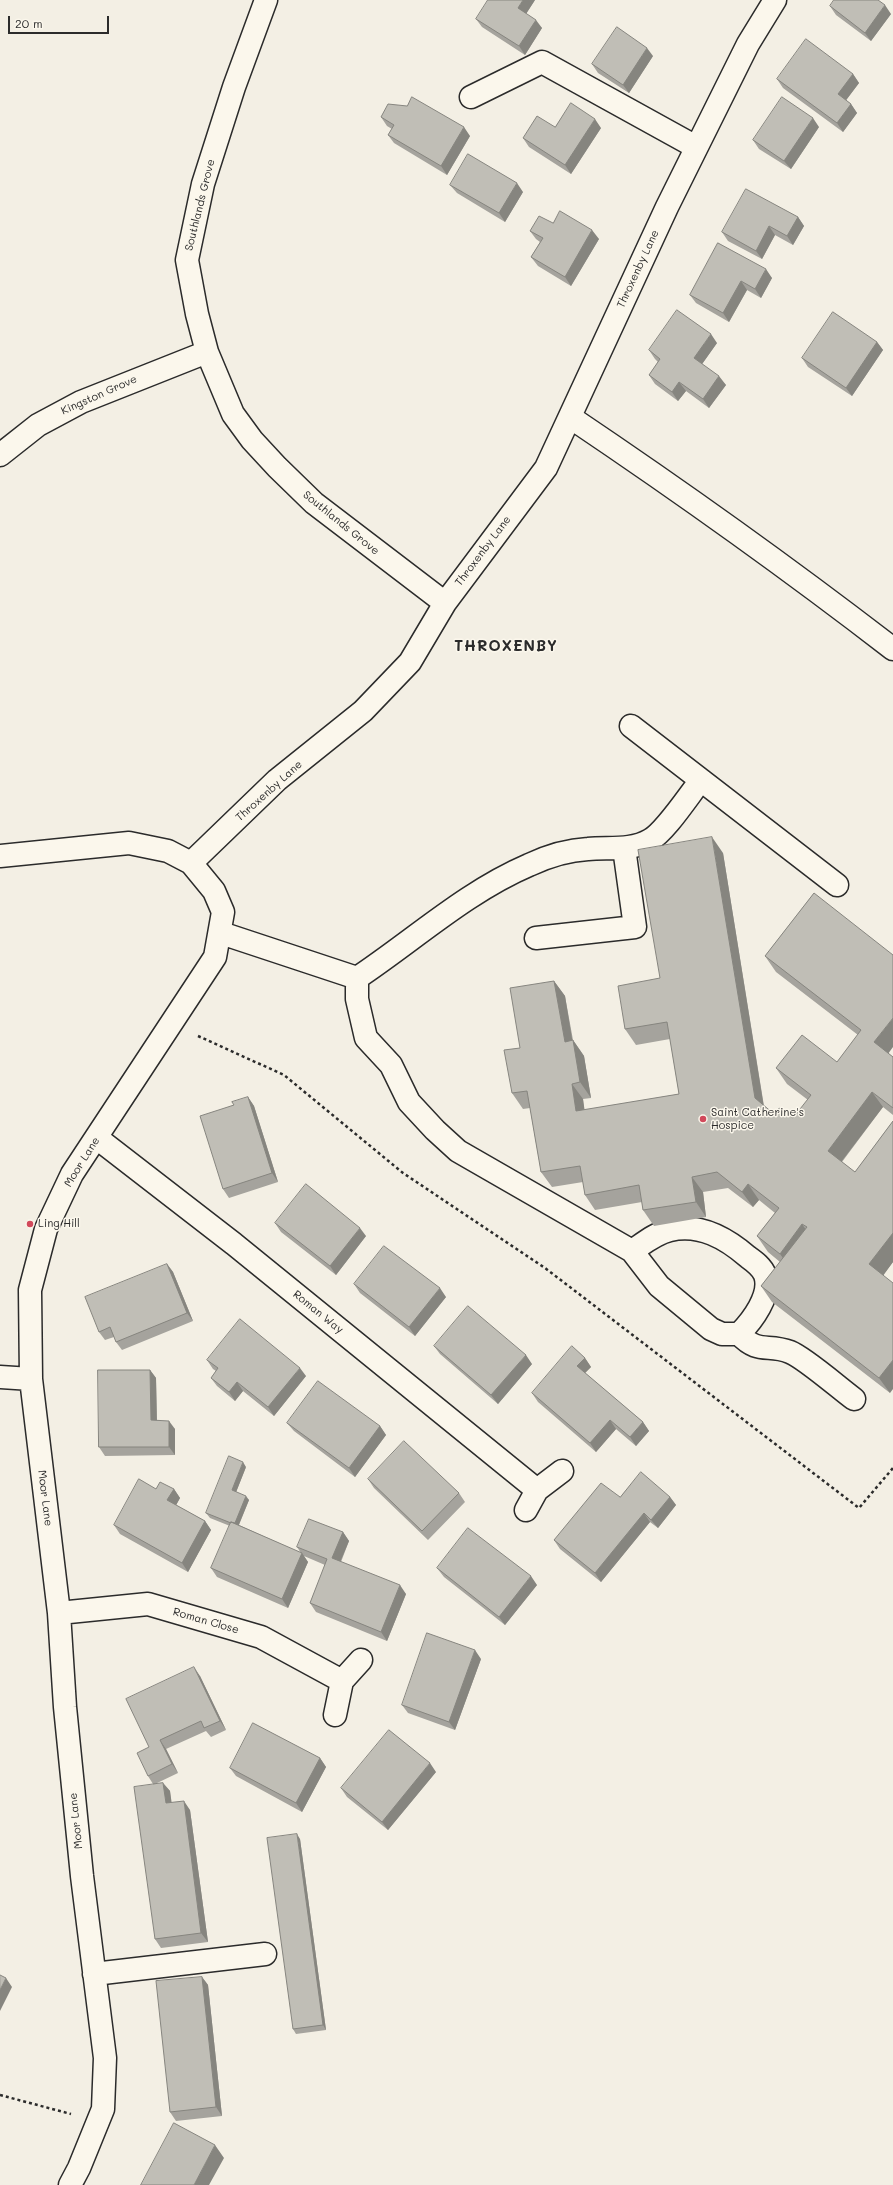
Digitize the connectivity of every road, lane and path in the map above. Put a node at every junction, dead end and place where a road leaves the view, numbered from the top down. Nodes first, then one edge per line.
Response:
1 (266, 0) edge
2 (775, 0) edge
3 (471, 97) dead end
4 (696, 147) junction
5 (207, 352) junction
6 (570, 417) junction
7 (0, 455) edge
8 (445, 603) junction
9 (893, 649) edge
10 (632, 726) dead end
11 (701, 780) junction
12 (624, 848) junction
13 (0, 856) edge
14 (191, 863) junction
15 (837, 886) dead end
16 (221, 933) junction
17 (536, 938) dead end
18 (357, 978) junction
19 (170, 1023) junction
20 (97, 1138) junction
21 (632, 1251) junction
22 (739, 1334) junction
23 (0, 1377) edge
24 (32, 1379) junction
25 (854, 1400) dead end
26 (893, 1468) edge
27 (562, 1471) dead end
28 (537, 1490) junction
29 (526, 1510) dead end
30 (59, 1613) junction
31 (361, 1660) dead end
32 (342, 1681) junction
33 (335, 1715) dead end
34 (264, 1954) dead end
35 (94, 1974) junction
36 (0, 2095) edge
37 (98, 2121) junction
38 (70, 2185) edge

1 - 5 street, Southlands Grove
2 - 4 street, Throxenby Lane
3 - 4 street
4 - 6 street, Throxenby Lane
5 - 7 street, Kingston Grove
5 - 8 street, Southlands Grove
6 - 8 street, Throxenby Lane
6 - 9 street
8 - 14 street, Throxenby Lane
10 - 11 street
11 - 12 street
11 - 15 street
12 - 17 street
12 - 18 street
13 - 14 street
14 - 16 street, Moor Lane
16 - 18 street
16 - 19 street, Moor Lane
18 - 21 street
19 - 20 street, Moor Lane
19 - 26 path
20 - 24 street, Moor Lane
20 - 28 street, Roman Way
21 - 22 street
21 - 22 street
22 - 25 street
23 - 24 street
24 - 30 street, Moor Lane
27 - 28 street
28 - 29 street
30 - 32 street, Roman Close
30 - 35 street, Moor Lane
31 - 32 street
32 - 33 street
34 - 35 street
35 - 37 street, Moor Lane
36 - 37 path
37 - 38 street, Moor Lane

